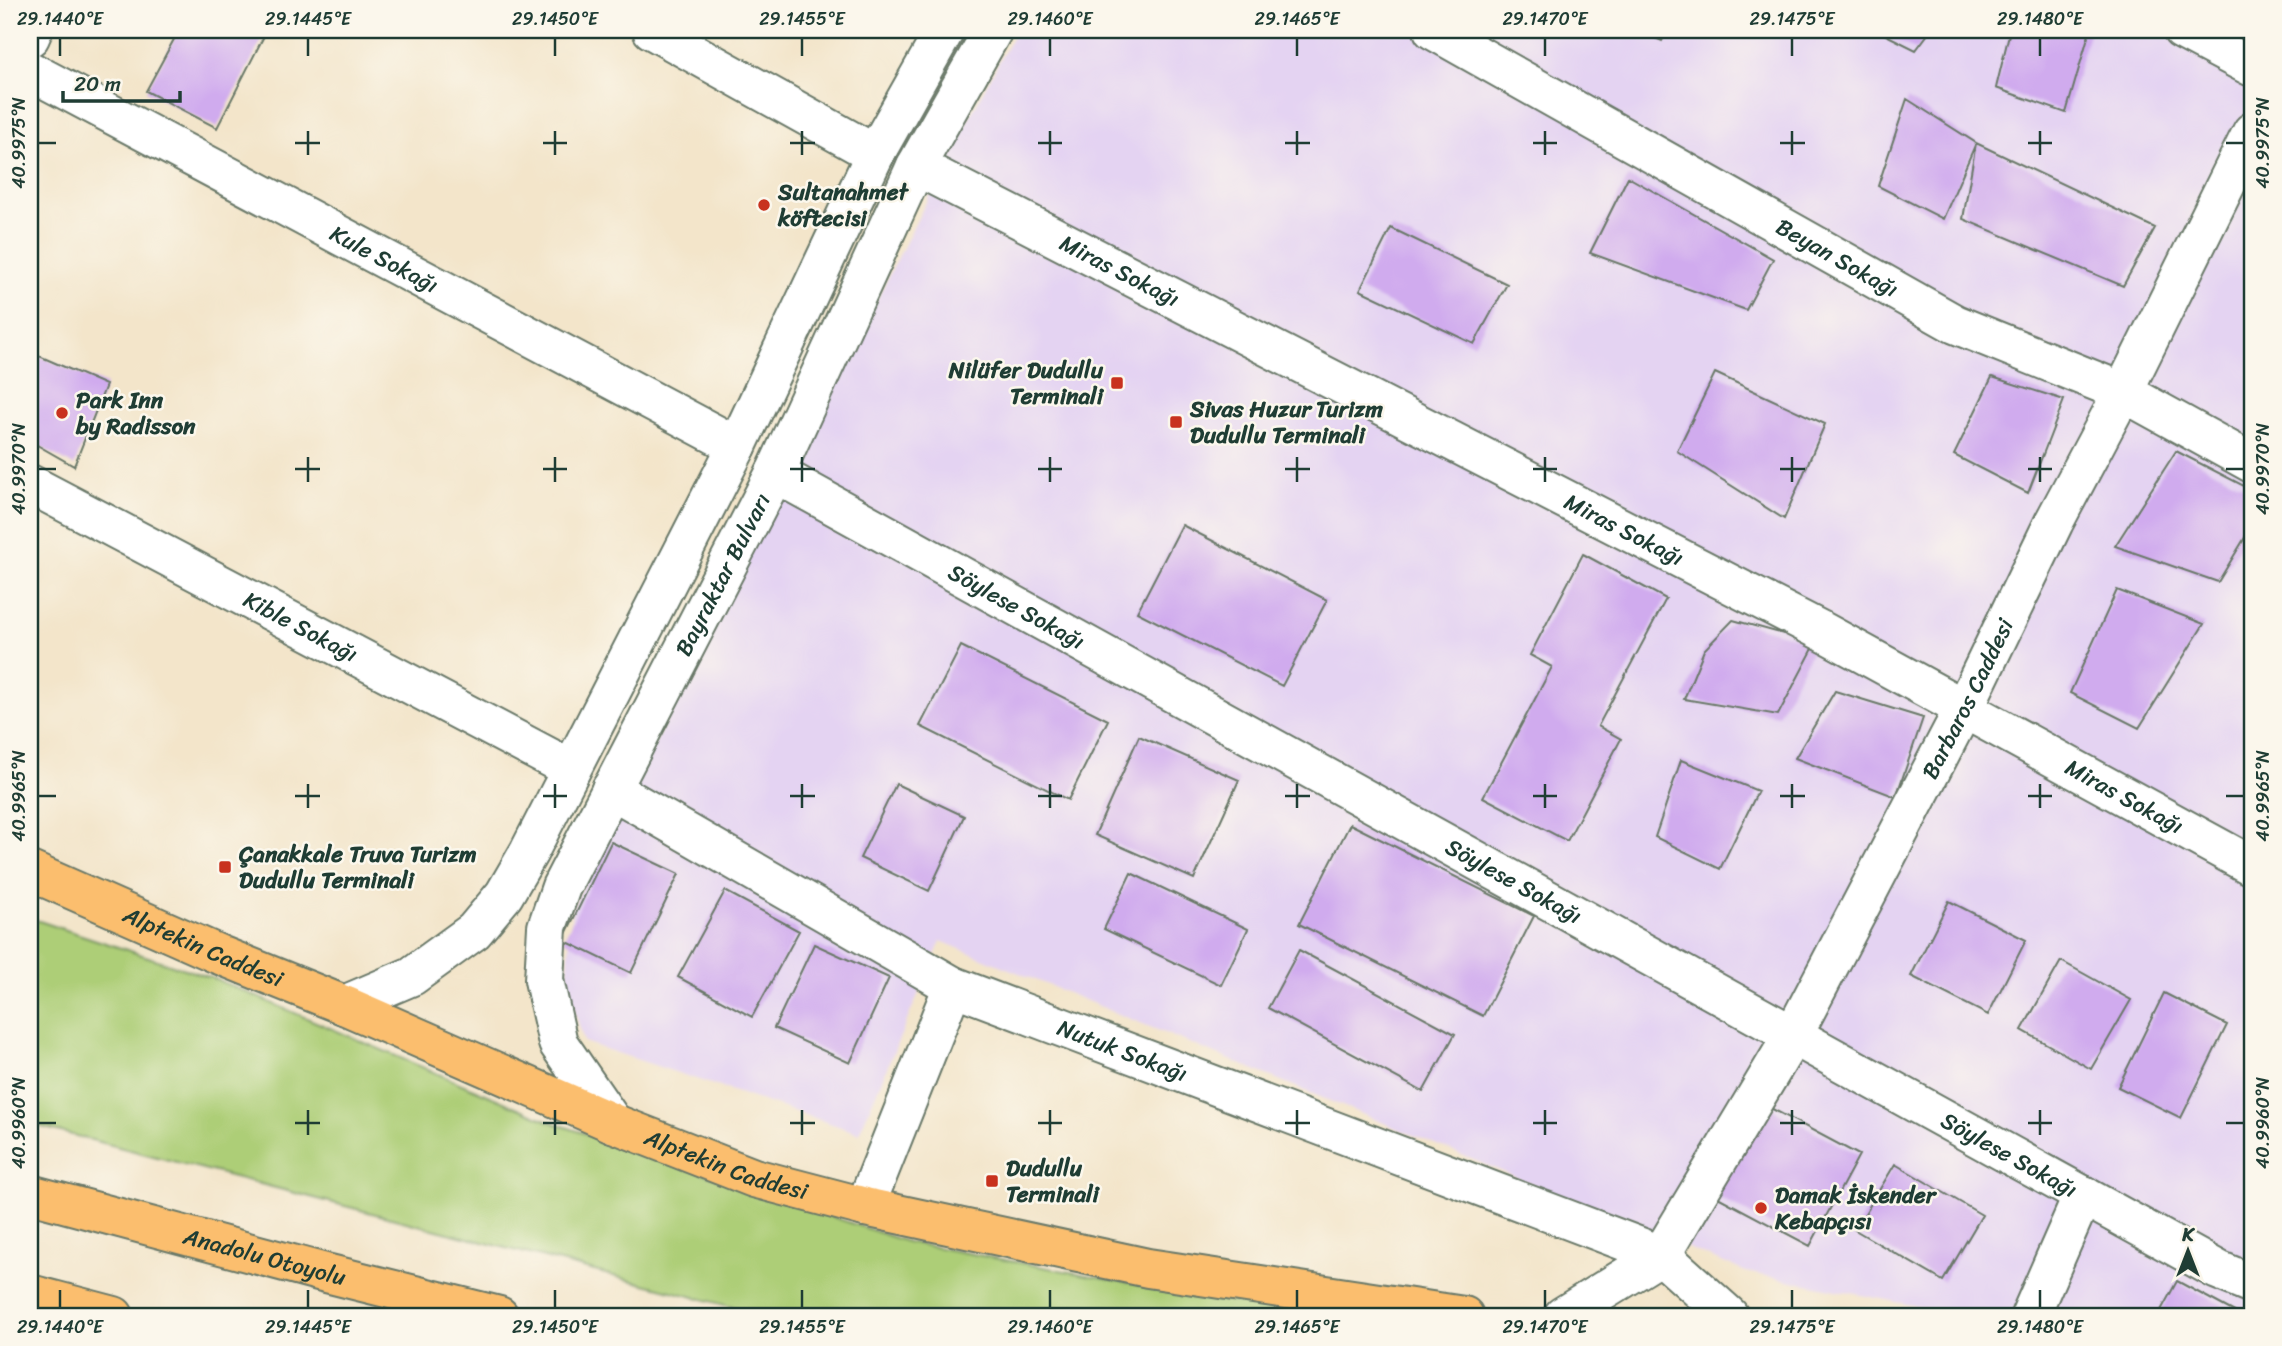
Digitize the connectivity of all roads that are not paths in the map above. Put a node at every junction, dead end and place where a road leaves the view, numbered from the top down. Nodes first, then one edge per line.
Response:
1 (33, 30) edge
2 (652, 30) edge
3 (945, 30) edge
4 (993, 30) edge
5 (1433, 30) edge
6 (2182, 30) edge
7 (30, 37) edge
8 (2252, 67) edge
9 (30, 71) edge
10 (2252, 132) edge
11 (875, 154) junction
12 (916, 166) junction
13 (2123, 392) junction
14 (737, 446) junction
15 (2252, 463) edge
16 (775, 473) junction
17 (30, 484) edge
18 (1964, 708) junction
19 (571, 769) junction
20 (611, 789) junction
21 (2252, 866) edge
22 (30, 872) edge
23 (953, 986) junction
24 (344, 1005) junction
25 (1793, 1035) junction
26 (613, 1123) junction
27 (30, 1194) edge
28 (2083, 1195) junction
29 (865, 1207) junction
30 (1661, 1255) junction
31 (2252, 1284) edge
32 (30, 1294) edge
33 (114, 1316) edge
34 (499, 1316) edge
35 (1464, 1316) edge
36 (1563, 1316) edge
37 (1729, 1316) edge
38 (2029, 1316) edge

1 - 7 street
2 - 11 street
3 - 11 street, Bayraktar Bulvarı
4 - 12 street, Bayraktar Bulvarı
5 - 13 street, Beyan Sokağı
6 - 8 street
9 - 14 street, Kule Sokağı
10 - 13 street, Barbaros Caddesi
11 - 14 street, Bayraktar Bulvarı
12 - 16 street, Bayraktar Bulvarı
12 - 18 street, Miras Sokağı
13 - 15 street, Beyan Sokağı
13 - 18 street, Barbaros Caddesi
14 - 19 street, Bayraktar Bulvarı
16 - 20 street, Bayraktar Bulvarı
16 - 25 street, Söylese Sokağı
17 - 19 street, Kible Sokağı
18 - 21 street, Miras Sokağı
18 - 25 street, Barbaros Caddesi
19 - 24 street, Bayraktar Bulvarı
20 - 23 street, Nutuk Sokağı
20 - 26 street, Bayraktar Bulvarı
22 - 24 main road, Alptekin Caddesi
23 - 29 street
23 - 30 street, Nutuk Sokağı
24 - 26 main road, Alptekin Caddesi
25 - 28 street, Söylese Sokağı
25 - 30 street, Barbaros Caddesi
26 - 29 main road, Alptekin Caddesi
27 - 34 main road, Anadolu Otoyolu
28 - 31 street, Söylese Sokağı
28 - 38 street
29 - 35 main road, Alptekin Caddesi
30 - 36 street
30 - 37 street
32 - 33 main road

